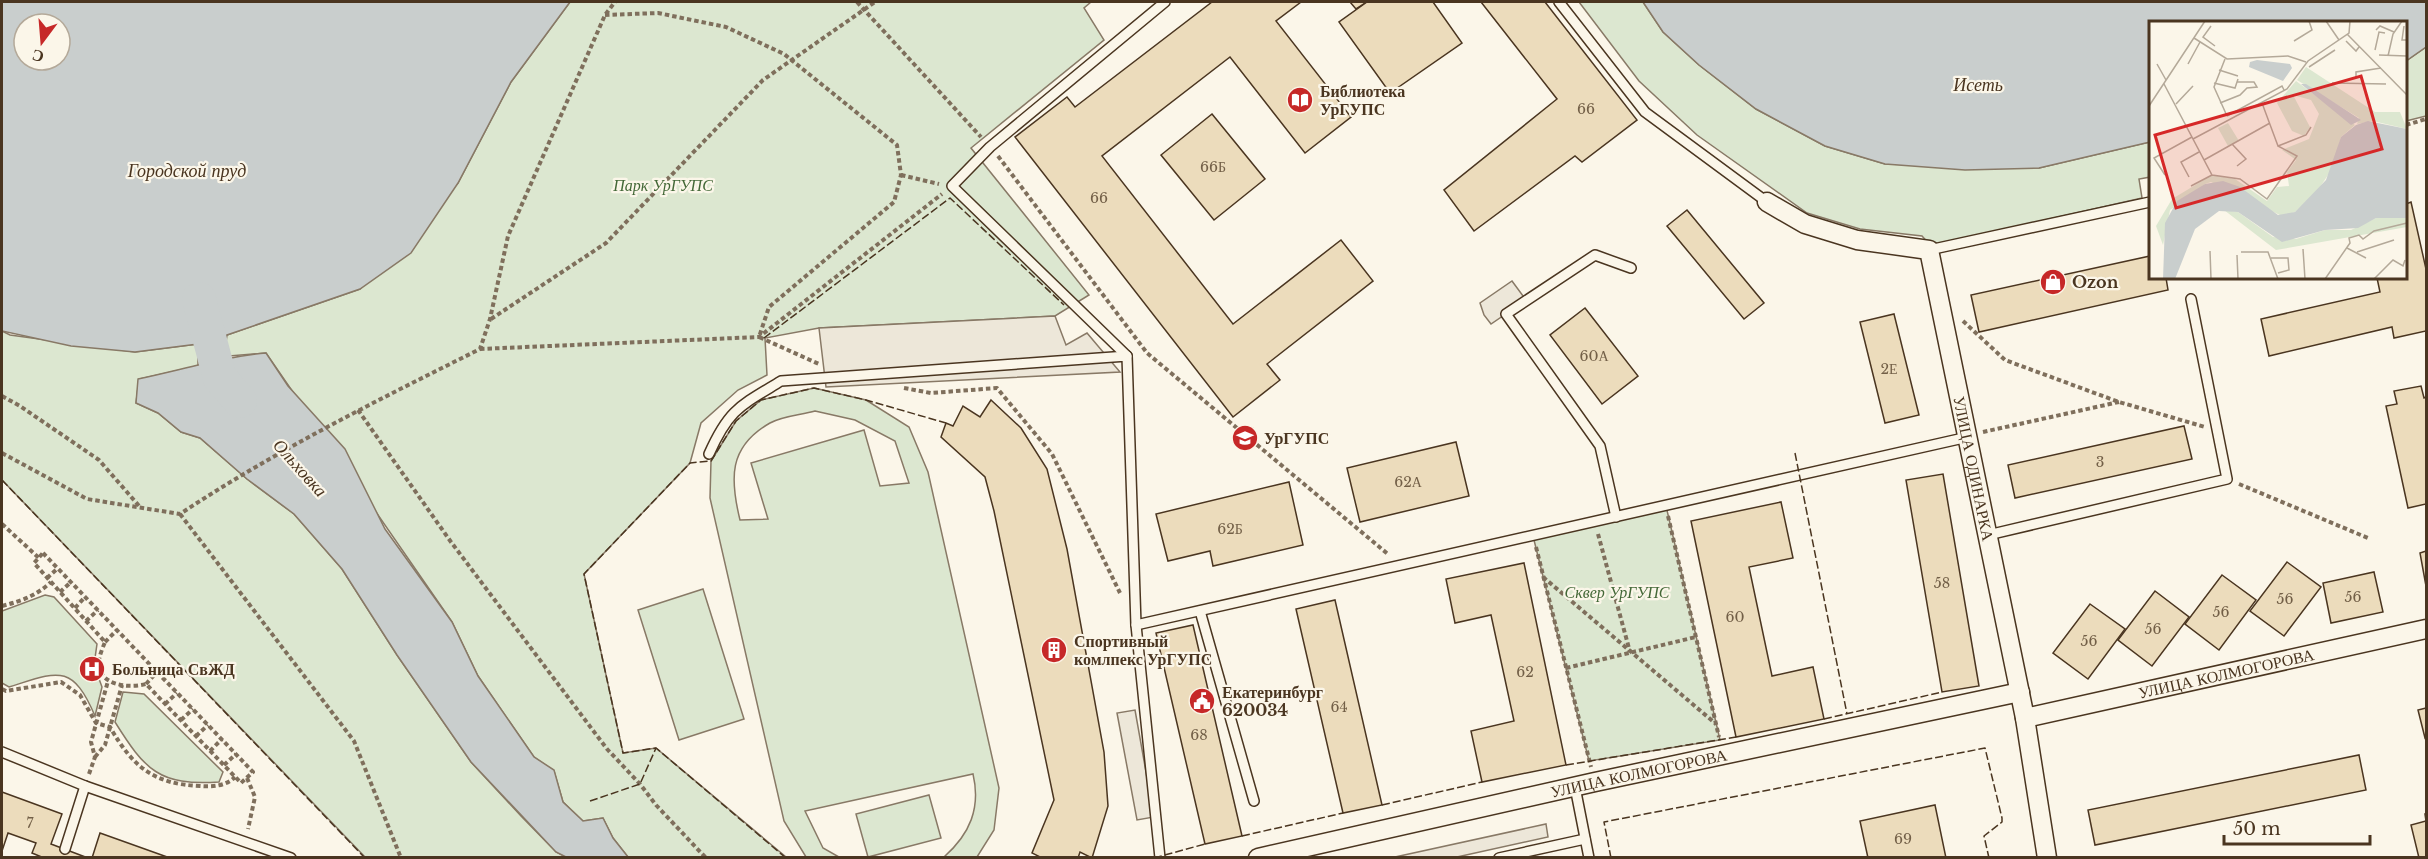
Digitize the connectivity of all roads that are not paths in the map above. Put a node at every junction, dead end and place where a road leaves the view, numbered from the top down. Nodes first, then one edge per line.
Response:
1 (1166, 2) edge
2 (1559, 2) edge
3 (1767, 202) joint
4 (2149, 202) edge
5 (1929, 250) junction
6 (1631, 268) dead end
7 (2191, 299) dead end
8 (1127, 356) junction
9 (1968, 436) junction
10 (709, 454) dead end
11 (1616, 518) junction
12 (1988, 535) junction
13 (1200, 611) junction
14 (1136, 625) junction
15 (2427, 630) edge
16 (2020, 692) junction
17 (2025, 718) junction
18 (2, 752) edge
19 (86, 786) junction
20 (1575, 787) junction
21 (1254, 801) dead end
22 (1585, 839) junction
23 (65, 849) dead end
24 (291, 858) edge
25 (1160, 858) edge
26 (1258, 858) edge
27 (1499, 858) edge
28 (1588, 858) edge
29 (2047, 858) edge

1 - 8 lane
2 - 3 lane
3 - 5 street
4 - 5 lane
5 - 9 street, УЛИЦА ОДИНАРКА
6 - 11 lane
7 - 12 lane
8 - 10 lane
8 - 14 lane
9 - 11 lane
9 - 12 street, УЛИЦА ОДИНАРКА
11 - 13 lane
12 - 16 street, УЛИЦА ОДИНАРКА
13 - 14 lane
13 - 21 lane
14 - 25 lane
15 - 17 street, УЛИЦА КОЛМОГОРОВА
16 - 17 street, УЛИЦА ОДИНАРКА
16 - 20 street, УЛИЦА КОЛМОГОРОВА
17 - 29 street, УЛИЦА ОДИНАРКА
18 - 19 lane
19 - 23 lane
19 - 24 lane
20 - 22 lane
20 - 26 street, УЛИЦА КОЛМОГОРОВА
22 - 27 lane
22 - 28 lane

